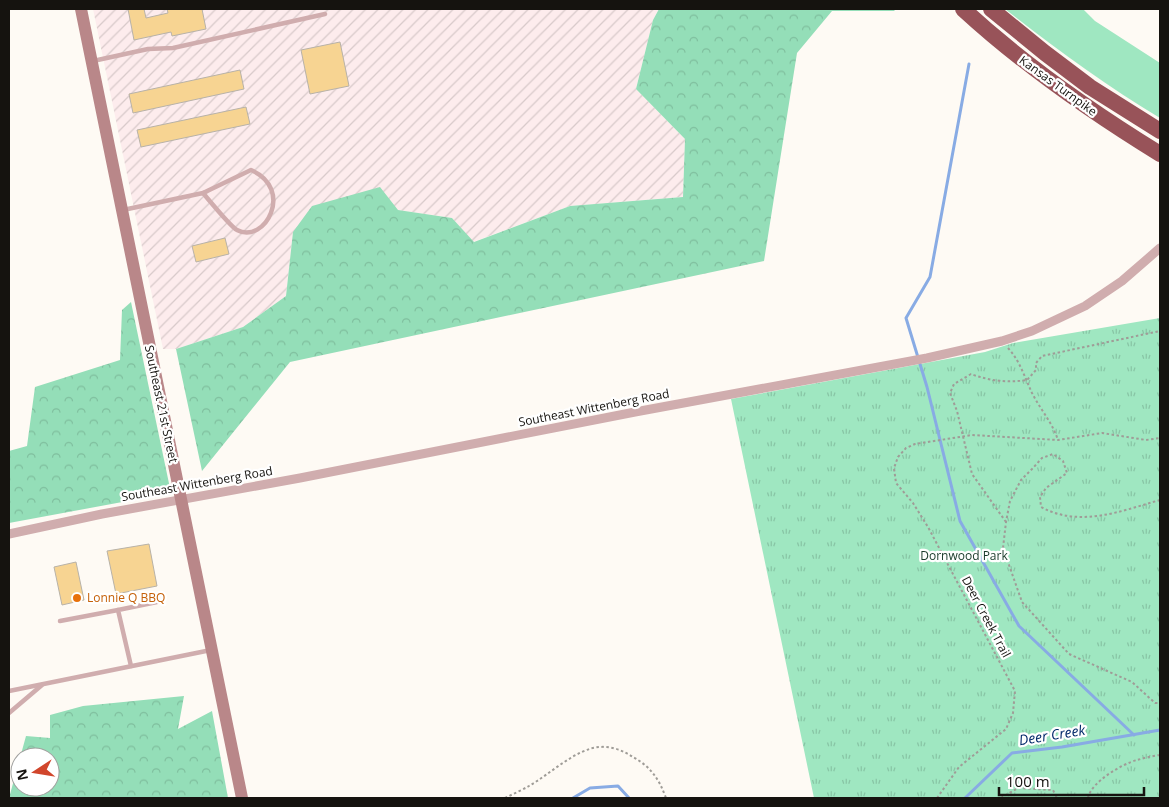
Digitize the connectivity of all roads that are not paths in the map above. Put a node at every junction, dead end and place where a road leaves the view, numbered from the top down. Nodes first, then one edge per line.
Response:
1 (81, 9) edge
2 (963, 9) edge
3 (992, 9) edge
4 (325, 14) dead end
5 (92, 62) junction
6 (1160, 131) edge
7 (1160, 154) edge
8 (203, 193) junction
9 (121, 211) junction
10 (1160, 248) edge
11 (181, 500) junction
12 (9, 534) edge
13 (157, 602) dead end
14 (118, 610) junction
15 (60, 621) dead end
16 (213, 650) junction
17 (131, 666) junction
18 (43, 684) junction
19 (9, 691) edge
20 (9, 712) edge
21 (242, 798) edge

1 - 5 street, Southeast 21st Street
2 - 7 highway, Kansas Turnpike
3 - 6 highway, Kansas Turnpike
4 - 5 lane
5 - 9 street, Southeast 21st Street
8 - 8 lane
8 - 9 lane
9 - 11 street, Southeast 21st Street
10 - 11 street, Southeast Wittenberg Road
11 - 12 street, Southeast Wittenberg Road
11 - 16 street, Southeast 21st Street
13 - 14 lane
14 - 15 lane
14 - 17 lane
16 - 17 lane
16 - 21 street, Southeast 21st Street
17 - 18 lane
18 - 19 lane
18 - 20 lane

